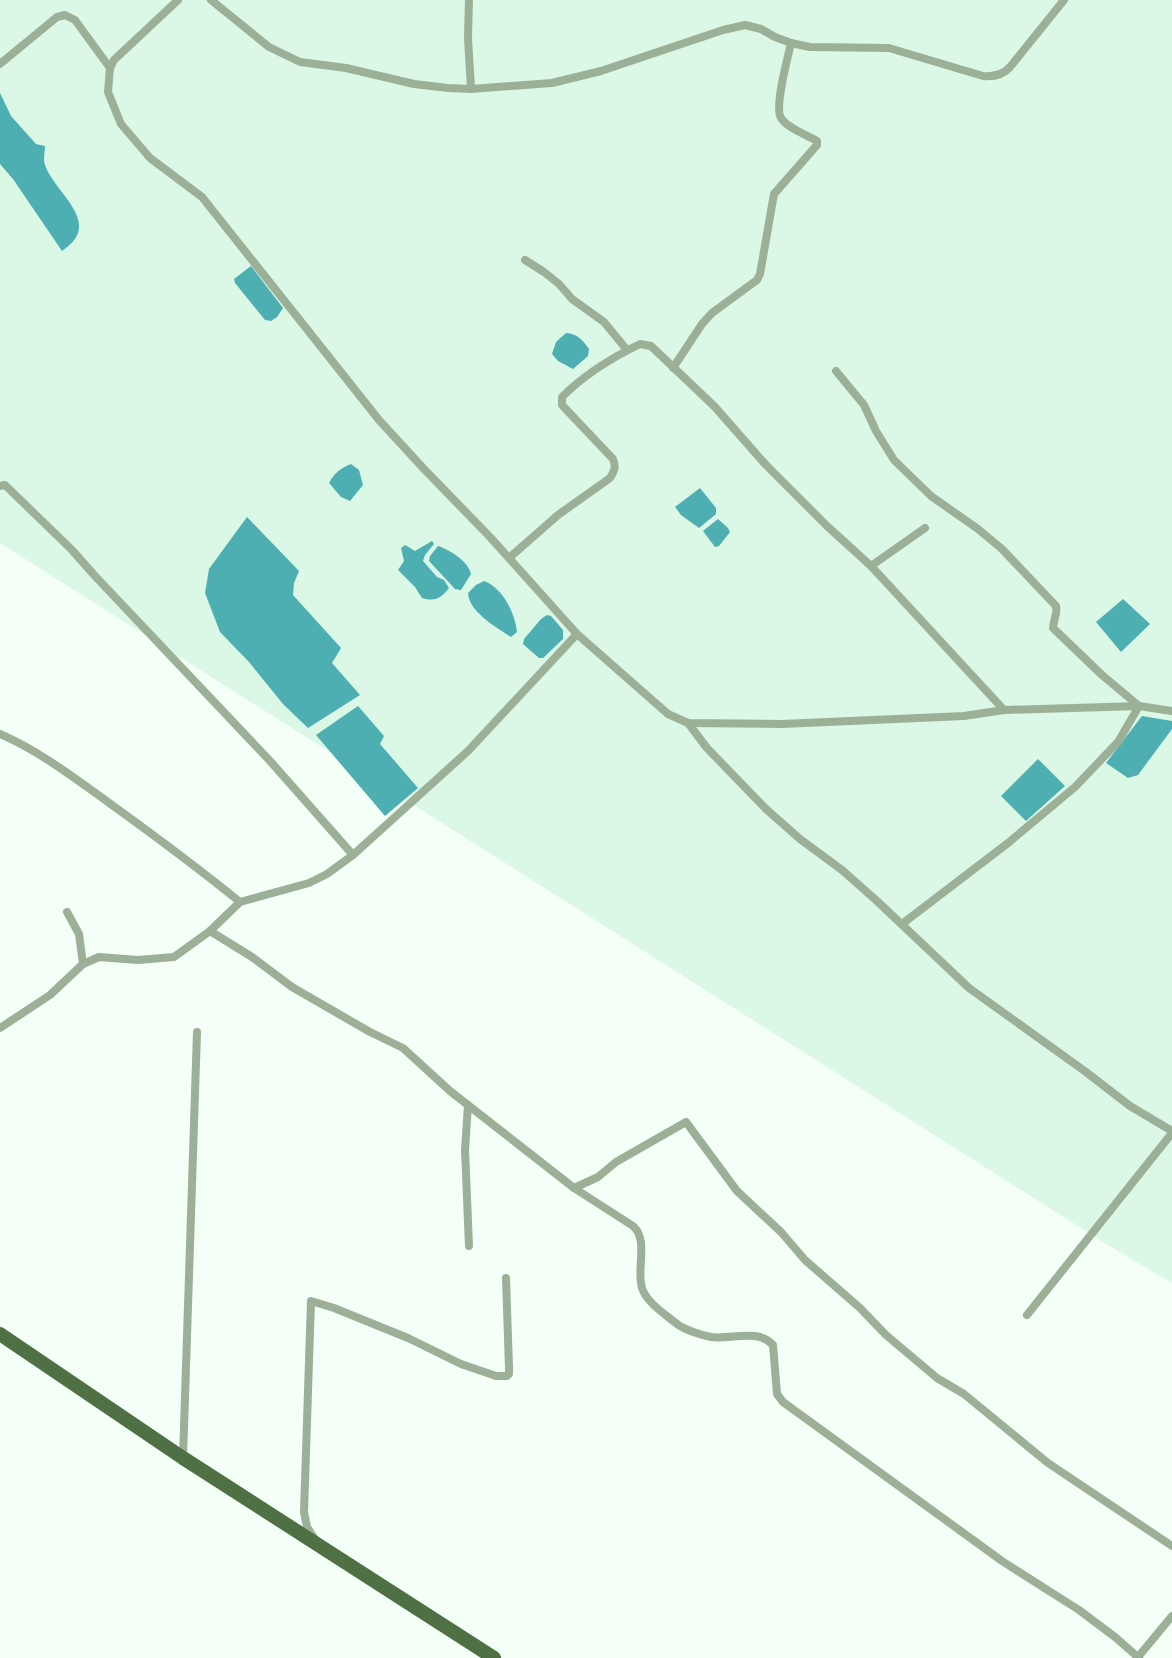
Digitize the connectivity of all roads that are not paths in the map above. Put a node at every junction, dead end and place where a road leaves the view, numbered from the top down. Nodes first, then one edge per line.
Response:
1 (177, 0) edge
2 (212, 0) edge
3 (469, 0) edge
4 (1064, 0) edge
5 (791, 43) junction
6 (0, 64) edge
7 (110, 68) junction
8 (471, 89) junction
9 (525, 260) dead end
10 (627, 350) junction
11 (673, 368) junction
12 (836, 371) dead end
13 (2, 483) edge
14 (925, 528) dead end
15 (509, 558) junction
16 (871, 566) junction
17 (577, 634) junction
18 (1139, 706) junction
19 (1004, 711) junction
20 (1172, 711) edge
21 (688, 723) junction
22 (1, 736) edge
23 (354, 855) junction
24 (240, 902) junction
25 (67, 912) dead end
26 (902, 924) junction
27 (210, 931) junction
28 (83, 964) junction
29 (0, 1028) edge
30 (197, 1032) dead end
31 (468, 1105) junction
32 (1172, 1132) edge
33 (574, 1188) junction
34 (469, 1246) dead end
35 (506, 1278) dead end
36 (1027, 1315) dead end
37 (0, 1334) edge
38 (183, 1458) junction
39 (319, 1546) junction
40 (1172, 1546) edge
41 (1172, 1616) edge
42 (494, 1658) edge
43 (1138, 1658) edge

1 - 7 street
2 - 8 street
3 - 8 street
4 - 5 street
5 - 8 street
5 - 11 street
6 - 7 street
7 - 15 street
9 - 10 street
10 - 11 street
10 - 15 street
11 - 16 street
12 - 18 street
13 - 23 street
14 - 16 street
15 - 17 street
16 - 19 street
17 - 21 street
17 - 23 street
18 - 19 street
18 - 20 street
18 - 26 street
19 - 21 street
21 - 26 street
22 - 24 street
23 - 24 street
24 - 27 street
25 - 28 street
26 - 32 street
27 - 28 street
27 - 31 street
28 - 29 street
30 - 38 street
31 - 33 street
31 - 34 street
32 - 36 street
33 - 40 street
33 - 43 street
35 - 39 street
37 - 38 main road
38 - 39 main road
39 - 42 main road
41 - 43 street

